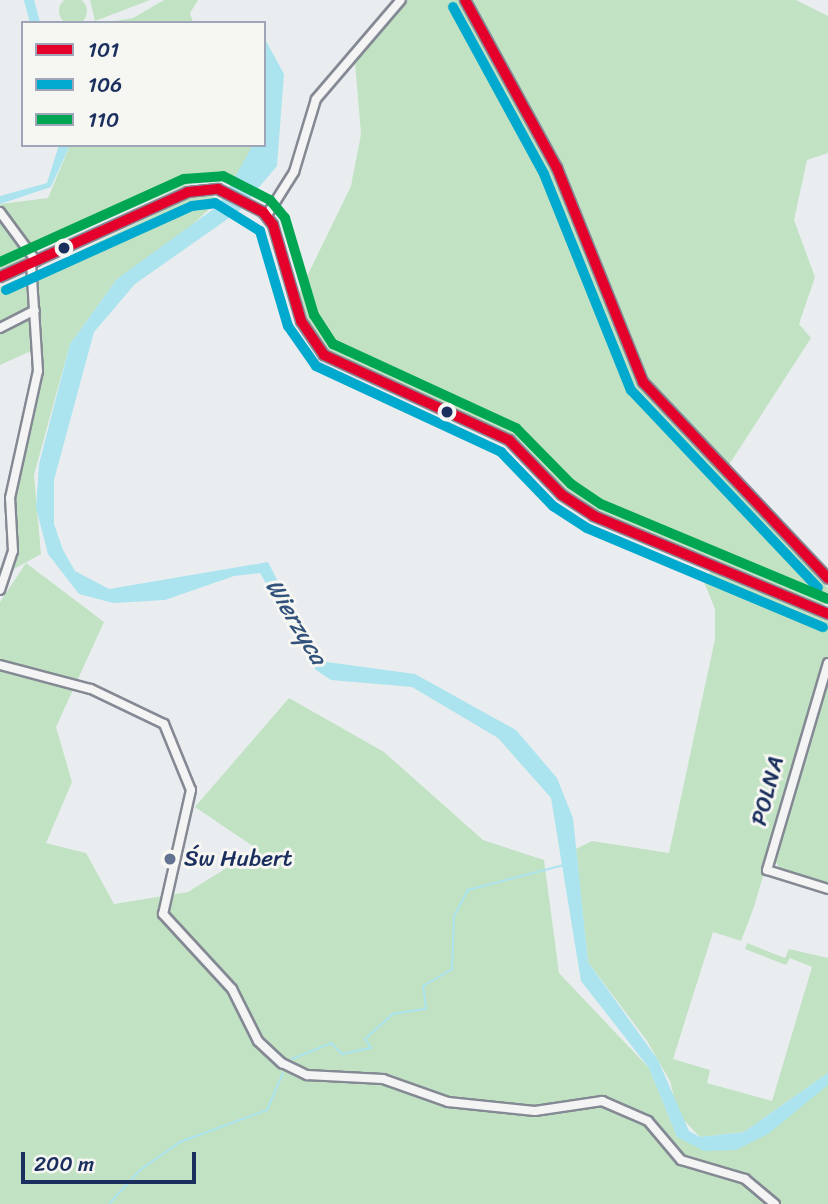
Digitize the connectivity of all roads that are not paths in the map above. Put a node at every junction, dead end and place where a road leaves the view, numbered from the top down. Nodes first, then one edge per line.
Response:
1 (401, 0) edge
2 (465, 0) edge
3 (0, 212) edge
4 (267, 215) junction
5 (34, 262) junction
6 (0, 277) edge
7 (35, 310) junction
8 (0, 328) edge
9 (828, 578) edge
10 (0, 590) edge
11 (828, 614) edge
12 (828, 663) edge
13 (0, 665) edge
14 (828, 889) edge
15 (775, 1204) edge

1 - 4 street
2 - 9 street
3 - 5 street
4 - 5 street
4 - 11 street
5 - 6 street
5 - 7 street
7 - 8 street
7 - 10 street
12 - 14 street, POLNA
13 - 15 street

